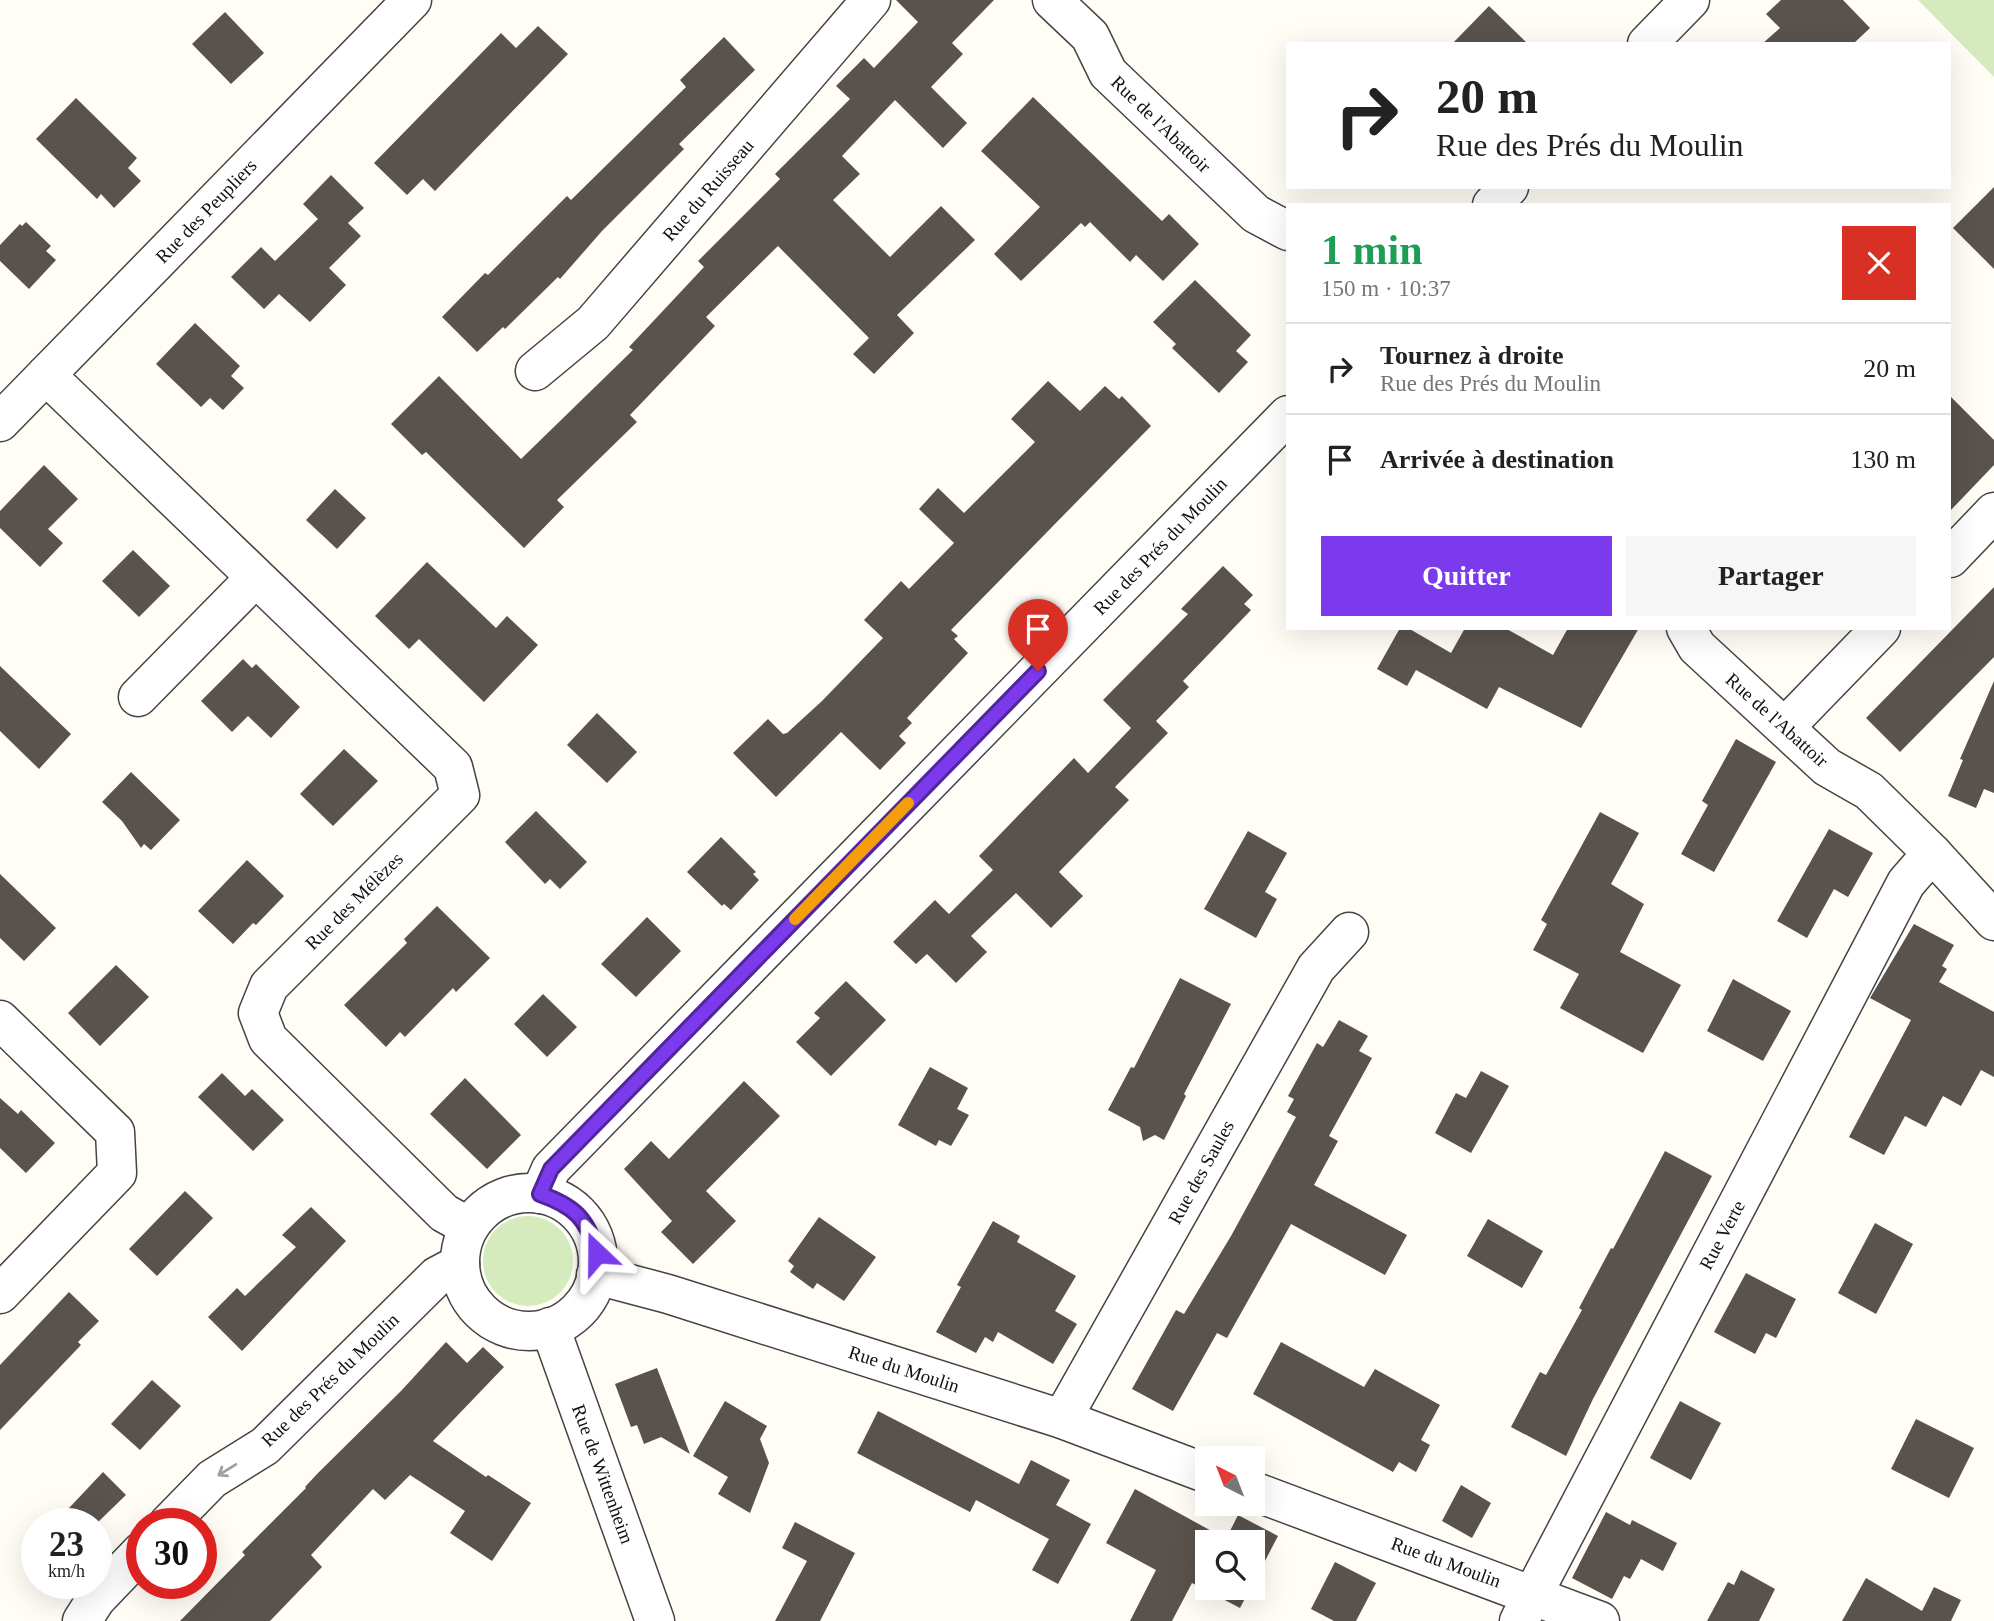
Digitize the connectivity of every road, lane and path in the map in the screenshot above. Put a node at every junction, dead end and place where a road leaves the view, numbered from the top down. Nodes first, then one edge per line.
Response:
1 (412, 0) edge
2 (871, 0) edge
3 (1052, 0) edge
4 (1690, 0) edge
5 (1649, 42) edge
6 (1507, 189) edge
7 (1494, 203) edge
8 (1286, 230) edge
9 (535, 371) dead end
10 (46, 375) junction
11 (1286, 417) edge
12 (0, 422) edge
13 (1994, 512) edge
14 (1951, 557) edge
15 (255, 578) junction
16 (1687, 630) edge
17 (1879, 630) edge
18 (138, 697) dead end
19 (1784, 727) junction
20 (1932, 853) junction
21 (1994, 921) edge
22 (1349, 932) dead end
23 (0, 1020) edge
24 (540, 1194) junction
25 (469, 1227) junction
26 (460, 1264) junction
27 (596, 1275) junction
28 (0, 1294) edge
29 (550, 1327) junction
30 (1062, 1419) junction
31 (1195, 1469) edge
32 (1265, 1495) edge
33 (184, 1508) edge
34 (126, 1568) edge
35 (1526, 1608) edge
36 (82, 1621) edge
37 (656, 1621) edge
38 (1600, 1621) edge

1 - 10 street, Rue des Peupliers
2 - 9 street, Rue du Ruisseau
3 - 8 street, Rue de l'Abattoir
4 - 5 street
6 - 7 street
10 - 12 street, Rue des Peupliers
10 - 15 street, Rue des Mélèzes
11 - 24 street, Rue des Prés du Moulin
13 - 14 street
15 - 18 street
15 - 25 street, Rue des Mélèzes
16 - 19 street, Rue de l'Abattoir
17 - 19 street
19 - 20 street, Rue de l'Abattoir
20 - 21 street, Rue de l'Abattoir
20 - 35 street, Rue Verte
22 - 30 street, Rue des Saules
23 - 28 street
24 - 25 street
24 - 27 street
25 - 26 street
26 - 29 street
26 -> 33 street, Rue des Prés du Moulin
27 - 29 street
27 - 30 street, Rue du Moulin
29 - 37 street, Rue de Wittenheim
30 - 31 street, Rue du Moulin
32 - 35 street, Rue du Moulin
34 - 36 street
35 - 38 street, Rue du Moulin

